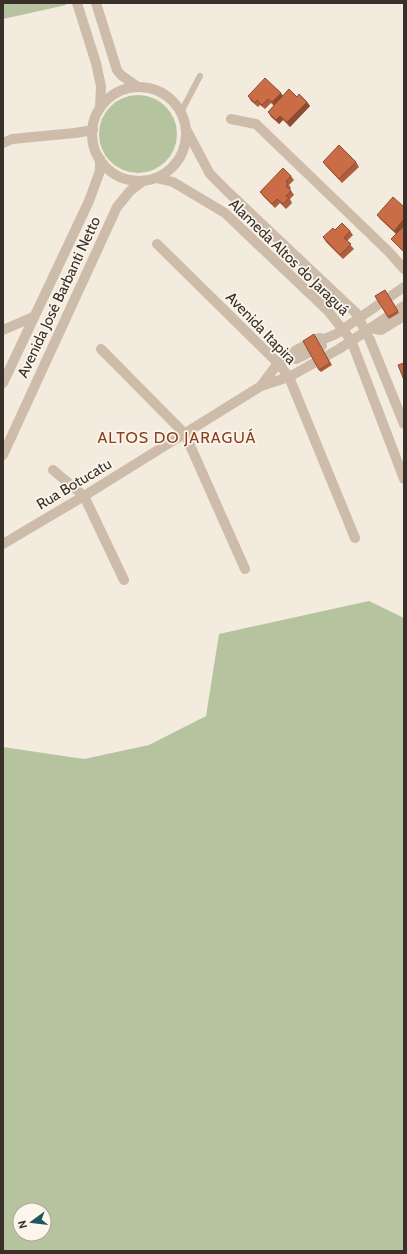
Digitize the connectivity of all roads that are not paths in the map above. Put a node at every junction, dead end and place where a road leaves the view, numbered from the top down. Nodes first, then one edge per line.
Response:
1 (77, 3) edge
2 (96, 3) edge
3 (200, 76) dead end
4 (138, 87) junction
5 (100, 108) junction
6 (181, 112) junction
7 (230, 119) dead end
8 (186, 129) junction
9 (92, 130) junction
10 (3, 143) edge
11 (100, 159) junction
12 (156, 178) junction
13 (143, 181) junction
14 (157, 244) dead end
15 (404, 269) edge
16 (404, 287) edge
17 (404, 306) edge
18 (404, 316) edge
19 (33, 317) junction
20 (359, 318) junction
21 (369, 329) junction
22 (3, 330) edge
23 (343, 330) junction
24 (350, 340) junction
25 (101, 349) dead end
26 (278, 363) junction
27 (289, 377) junction
28 (3, 383) edge
29 (261, 386) junction
30 (404, 424) edge
31 (185, 434) junction
32 (3, 455) edge
33 (53, 470) dead end
34 (404, 479) edge
35 (84, 496) junction
36 (355, 538) dead end
37 (3, 544) edge
38 (245, 569) dead end
39 (124, 580) dead end

1 - 5 street
2 - 4 street
3 - 6 lane
4 - 5 street
4 - 6 street
5 - 9 street
6 - 8 street
7 - 15 street
8 - 12 street
8 - 20 street, Alameda Altos do Jaraguá
9 - 10 street
9 - 11 street
11 - 13 street
11 - 19 street, Avenida José Barbanti Netto
12 - 13 street
12 - 23 street, Alameda Altos do Jaraguá
13 - 32 street, Avenida José Barbanti Netto
14 - 26 street, Avenida Itapira
16 - 20 street
17 - 21 street, Rua Botucatu
18 - 21 street
19 - 22 street
19 - 28 street, Avenida José Barbanti Netto
20 - 21 street, Alameda Altos do Jaraguá
20 - 23 street
21 - 24 street, Rua Botucatu
21 - 30 street, Alameda Altos do Jaraguá
23 - 24 street, Alameda Altos do Jaraguá
23 - 26 street
24 - 27 street, Rua Botucatu
24 - 34 street, Alameda Altos do Jaraguá
25 - 31 street
26 - 27 street, Avenida Itapira
26 - 29 street, Rua Botucatu
27 - 29 street, Rua Botucatu
27 - 36 street, Avenida Itapira
29 - 31 street, Rua Botucatu
31 - 35 street, Rua Botucatu
31 - 38 street
33 - 35 street
35 - 37 street, Rua Botucatu
35 - 39 street

